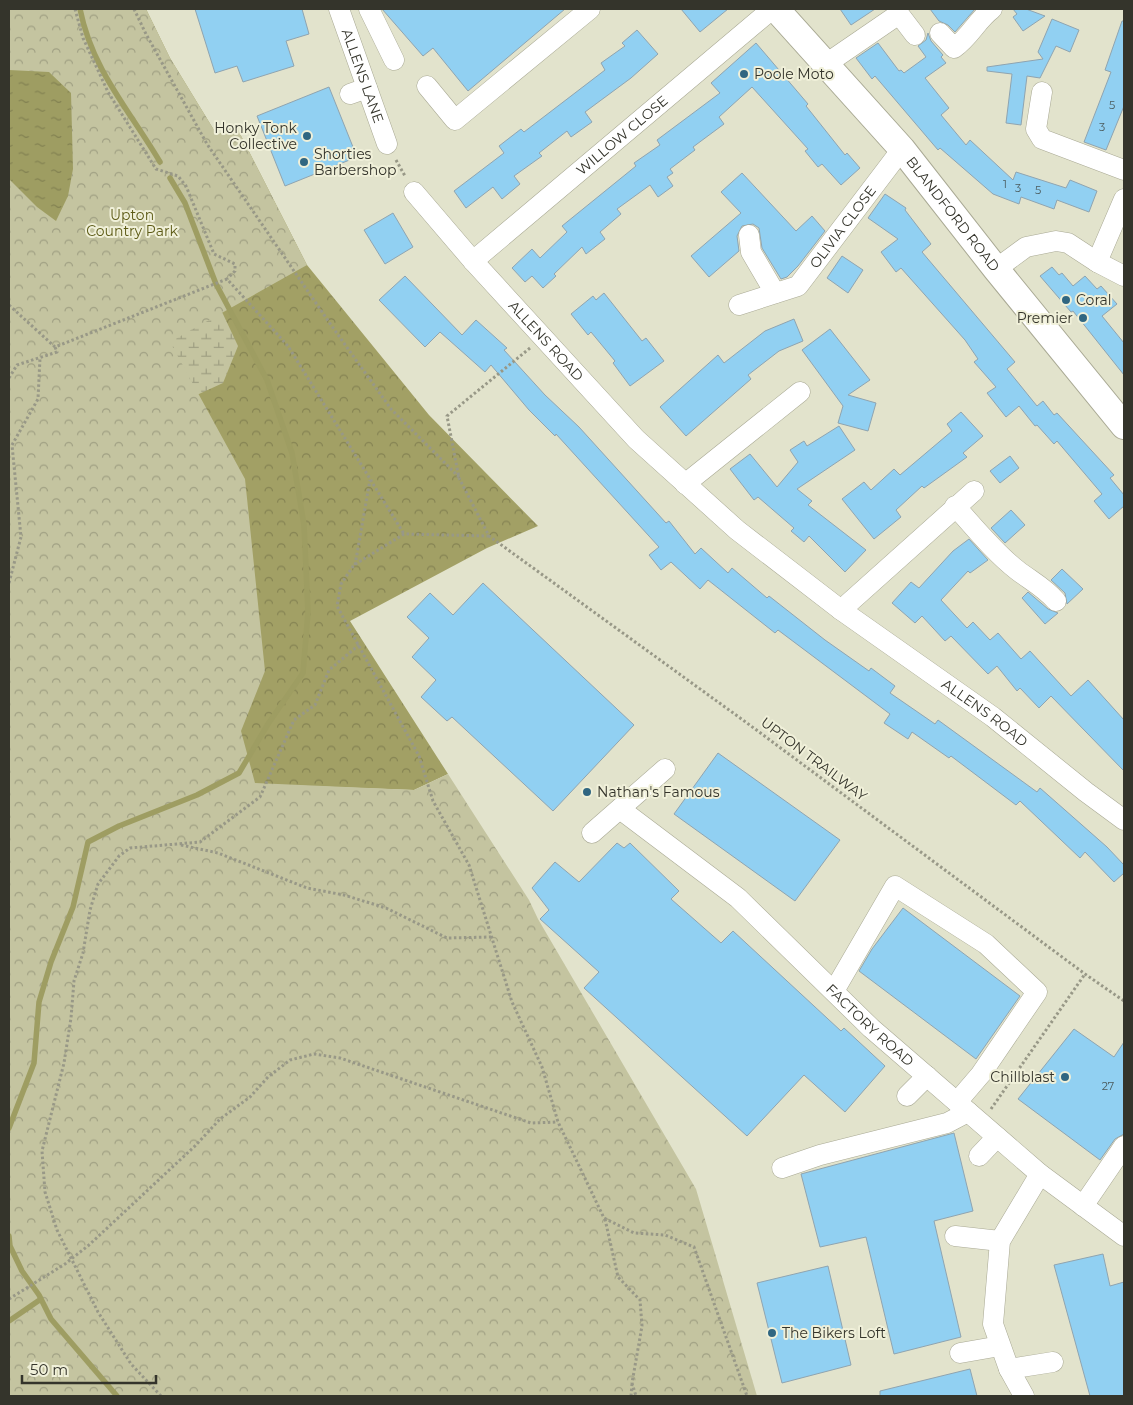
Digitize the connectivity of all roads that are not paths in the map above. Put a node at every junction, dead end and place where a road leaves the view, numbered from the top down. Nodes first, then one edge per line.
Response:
1 (339, 9) edge
2 (369, 9) edge
3 (590, 9) edge
4 (772, 9) edge
5 (776, 9) edge
6 (992, 9) edge
7 (940, 32) dead end
8 (915, 35) dead end
9 (394, 60) dead end
10 (826, 64) junction
11 (427, 86) dead end
12 (1042, 92) dead end
13 (387, 144) road end
14 (902, 149) junction
15 (1124, 170) edge
16 (414, 192) road end
17 (1124, 199) edge
18 (749, 234) dead end
19 (472, 261) junction
20 (1097, 262) junction
21 (996, 269) junction
22 (1124, 276) edge
23 (775, 293) junction
24 (738, 305) dead end
25 (800, 392) dead end
26 (1124, 426) edge
27 (685, 484) junction
28 (974, 490) dead end
29 (955, 506) junction
30 (1056, 601) dead end
31 (841, 610) junction
32 (665, 769) dead end
33 (620, 809) junction
34 (1124, 820) edge
35 (592, 833) dead end
36 (834, 992) junction
37 (927, 1076) junction
38 (907, 1096) dead end
39 (969, 1113) junction
40 (997, 1137) junction
41 (1124, 1146) edge
42 (979, 1156) dead end
43 (782, 1168) dead end
44 (1040, 1174) junction
45 (1083, 1206) junction
46 (955, 1236) dead end
47 (1124, 1236) edge
48 (1000, 1241) junction
49 (1000, 1346) junction
50 (960, 1353) dead end
51 (1053, 1362) dead end
52 (1009, 1369) junction
53 (1024, 1396) edge

1 - 13 street, ALLENS LANE
2 - 9 street
3 - 11 street
4 - 19 street, WILLOW CLOSE
5 - 10 main road, BLANDFORD ROAD
6 - 7 street
8 - 10 street
10 - 14 main road, BLANDFORD ROAD
12 - 15 street
14 - 21 main road, BLANDFORD ROAD
14 - 23 street, OLIVIA CLOSE
16 - 19 street, ALLENS ROAD
17 - 20 street
18 - 23 street
19 - 27 street, ALLENS ROAD
20 - 21 street
20 - 22 street
21 - 26 main road, BLANDFORD ROAD
23 - 24 street, OLIVIA CLOSE
25 - 27 street
27 - 31 street, ALLENS ROAD
28 - 29 street
29 - 30 street
29 - 31 street
31 - 34 street, ALLENS ROAD
32 - 33 street
33 - 35 street
33 - 36 street, FACTORY ROAD
36 - 37 street, FACTORY ROAD
36 - 39 street
37 - 38 street
37 - 39 street, FACTORY ROAD
39 - 40 street, FACTORY ROAD
39 - 43 street
40 - 42 street
40 - 44 street, FACTORY ROAD
41 - 45 street
44 - 45 street, FACTORY ROAD
44 - 48 street
45 - 47 street, FACTORY ROAD
46 - 48 street
48 - 49 street
49 - 50 street
49 - 52 street
51 - 52 street
52 - 53 street

